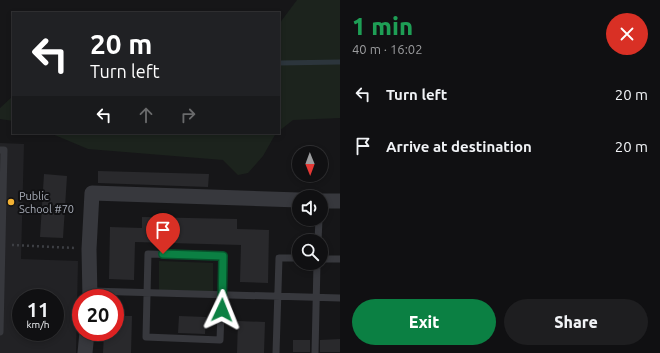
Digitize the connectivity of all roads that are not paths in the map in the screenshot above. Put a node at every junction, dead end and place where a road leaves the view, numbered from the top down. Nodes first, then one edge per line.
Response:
1 (0, 150) edge
2 (292, 200) edge
3 (328, 201) edge
4 (340, 201) edge
5 (292, 258) edge
6 (328, 259) edge
7 (340, 260) edge
8 (317, 270) edge
9 (90, 289) edge
10 (147, 293) junction
11 (124, 294) edge
12 (222, 295) junction
13 (278, 296) junction
14 (316, 297) junction
15 (340, 298) edge
16 (0, 332) edge
17 (86, 341) edge
18 (85, 353) edge
19 (276, 353) edge
20 (315, 353) edge

1 - 16 lane
2 - 9 street
3 - 4 street
5 - 13 lane
6 - 7 lane
8 - 14 lane
10 - 11 lane
10 - 12 lane
10 - 12 lane
10 - 12 lane
12 - 13 lane
13 - 14 lane
13 - 19 lane
14 - 15 lane
14 - 20 lane
17 - 18 street

